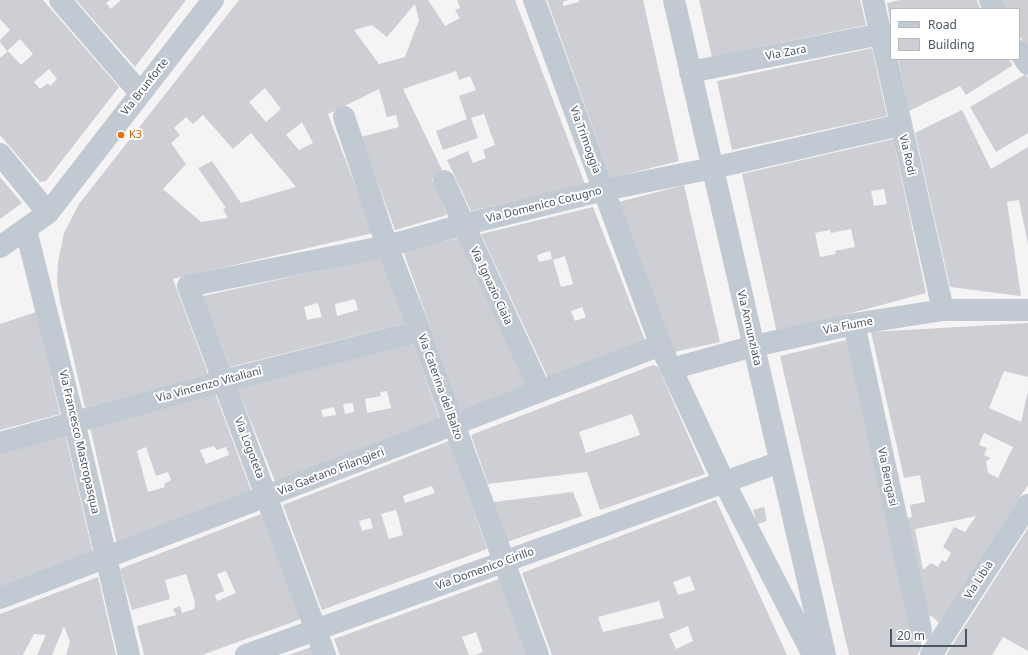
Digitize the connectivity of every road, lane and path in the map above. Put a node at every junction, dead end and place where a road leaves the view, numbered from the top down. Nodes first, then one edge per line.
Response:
1 (60, 0) edge
2 (213, 0) edge
3 (534, 0) edge
4 (674, 0) edge
5 (873, 0) edge
6 (881, 34) junction
7 (1020, 52) edge
8 (1028, 64) edge
9 (690, 72) junction
10 (140, 93) junction
11 (344, 117) dead end
12 (900, 125) junction
13 (0, 154) edge
14 (713, 168) junction
15 (444, 181) dead end
16 (604, 190) junction
17 (48, 213) junction
18 (462, 225) junction
19 (26, 230) junction
20 (387, 246) junction
21 (0, 247) edge
22 (188, 286) joint
23 (943, 310) junction
24 (1028, 310) edge
25 (854, 324) junction
26 (420, 331) junction
27 (661, 345) junction
28 (754, 346) junction
29 (671, 369) junction
30 (223, 381) junction
31 (540, 390) junction
32 (74, 421) junction
33 (454, 425) junction
34 (0, 443) edge
35 (780, 462) junction
36 (724, 482) junction
37 (267, 497) junction
38 (1028, 505) edge
39 (106, 558) junction
40 (504, 563) junction
41 (0, 598) edge
42 (316, 630) junction
43 (921, 630) dead end
44 (129, 655) edge
45 (246, 655) edge
46 (325, 655) edge
47 (538, 655) edge
48 (812, 655) edge
49 (825, 655) edge
50 (931, 655) edge

1 - 10 street
2 - 10 street, Via Brunforte
3 - 16 street, Via Trimoggia
4 - 9 street, Via Annunziata
5 - 6 street, Via Rodi
6 - 9 street, Via Zara
6 - 12 street, Via Rodi
7 - 8 street
9 - 14 street, Via Annunziata
10 - 17 street, Via Brunforte
11 - 20 street, Via Caterina del Balzo
12 - 14 street, Via Domenico Cotugno
12 - 23 street, Via Rodi
13 - 17 street
14 - 16 street, Via Domenico Cotugno
14 - 28 street, Via Annunziata
15 - 18 street, Via Ignazio Ciaia
16 - 18 street, Via Domenico Cotugno
16 - 27 street, Via Trimoggia
17 - 19 street, Via Brunforte
18 - 20 street, Via Domenico Cotugno
18 - 31 street, Via Ignazio Ciaia
19 - 21 street, Via Brunforte
19 - 32 street, Via Francesco Mastropasqua
20 - 22 street, Via Domenico Cotugno
20 - 26 street, Via Caterina del Balzo
22 - 30 street, Via Logoteta
23 - 24 street, Via Fiume
23 - 25 street, Via Fiume
25 - 28 street, Via Fiume
25 - 43 street, Via Bengasi
26 - 30 street, Via Vincenzo Vitaliani
26 - 33 street, Via Caterina del Balzo
27 - 29 street, Via Trimoggia
27 - 31 street, Via Gaetano Filangieri
28 - 29 street, Via Fiume
28 - 35 street, Via Annunziata
29 - 36 street
30 - 32 street, Via Vincenzo Vitaliani
30 - 37 street, Via Logoteta
31 - 33 street, Via Gaetano Filangieri
32 - 34 street, Via Vincenzo Vitaliani
32 - 39 street, Via Francesco Mastropasqua
33 - 37 street, Via Gaetano Filangieri
33 - 40 street, Via Caterina del Balzo
35 - 36 street, Via Domenico Cirillo
35 - 49 street, Via Annunziata
36 - 40 street, Via Domenico Cirillo
36 - 48 street
37 - 39 street, Via Gaetano Filangieri
37 - 42 street, Via Logoteta
38 - 50 street, Via Libia
39 - 41 street, Via Gaetano Filangieri
39 - 44 street, Via Francesco Mastropasqua
40 - 42 street, Via Domenico Cirillo
40 - 47 street, Via Caterina del Balzo
42 - 45 street, Via Domenico Cirillo
42 - 46 street, Via Logoteta

